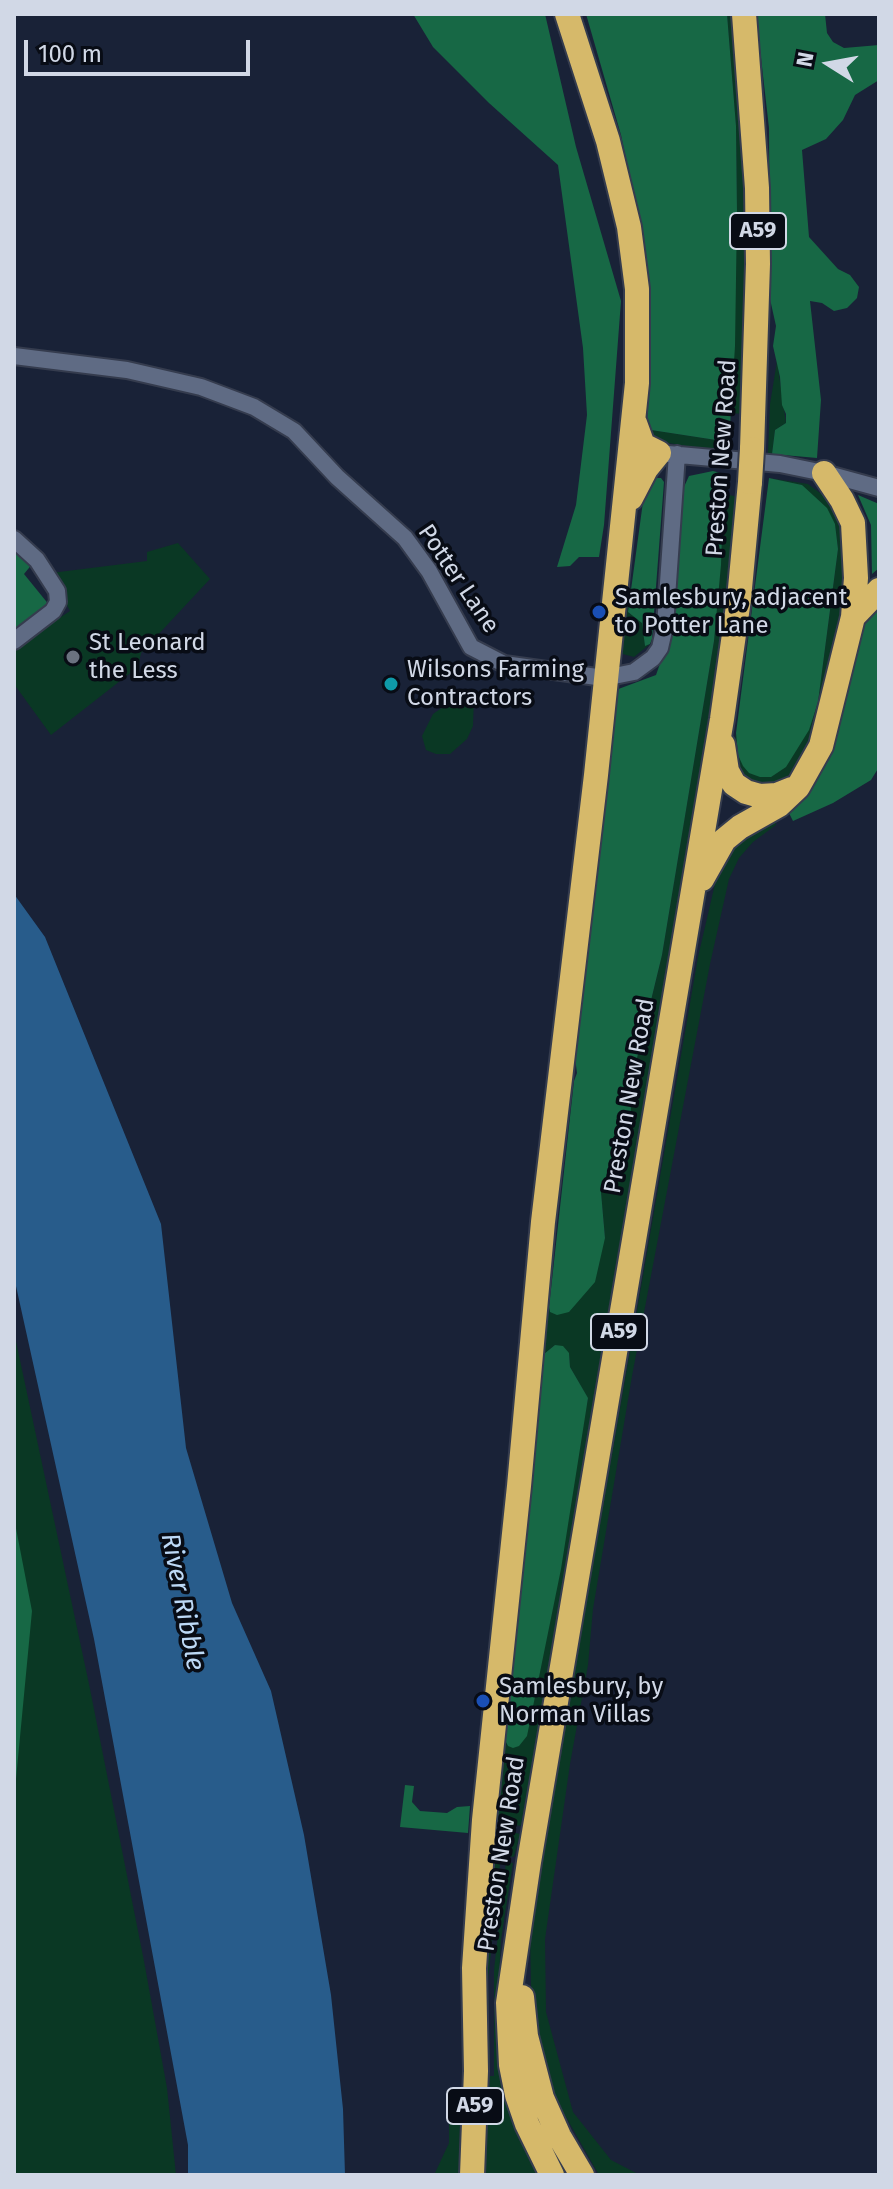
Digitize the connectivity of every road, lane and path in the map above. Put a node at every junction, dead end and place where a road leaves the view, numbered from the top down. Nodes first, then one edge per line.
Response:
1 (567, 14) edge
2 (744, 14) edge
3 (14, 356) edge
4 (634, 416) junction
5 (668, 454) junction
6 (824, 473) junction
7 (879, 488) edge
8 (624, 509) junction
9 (14, 539) edge
10 (879, 590) edge
11 (853, 617) junction
12 (14, 641) edge
13 (604, 678) junction
14 (722, 719) junction
15 (798, 787) junction
16 (687, 926) junction
17 (516, 1943) junction
18 (472, 2175) edge
19 (552, 2175) edge
20 (582, 2175) edge

1 - 4 highway, Preston New Road / A59
2 - 14 highway, Preston New Road / A59, bridge
3 - 13 street, Potter Lane
4 - 5 highway
4 - 8 highway, Preston New Road / A59
5 - 6 street
5 - 8 highway
5 - 13 street, Potter Lane
6 - 7 street
6 - 11 highway
8 - 13 highway, Preston New Road / A59
9 - 12 street
10 - 11 highway
11 - 15 highway
13 - 18 highway, Preston New Road / A59
14 - 15 highway
14 - 16 highway, Preston New Road / A59
15 - 16 highway
16 - 17 highway, Preston New Road / A59
17 - 19 highway, Preston New Road / A59
17 - 20 highway

